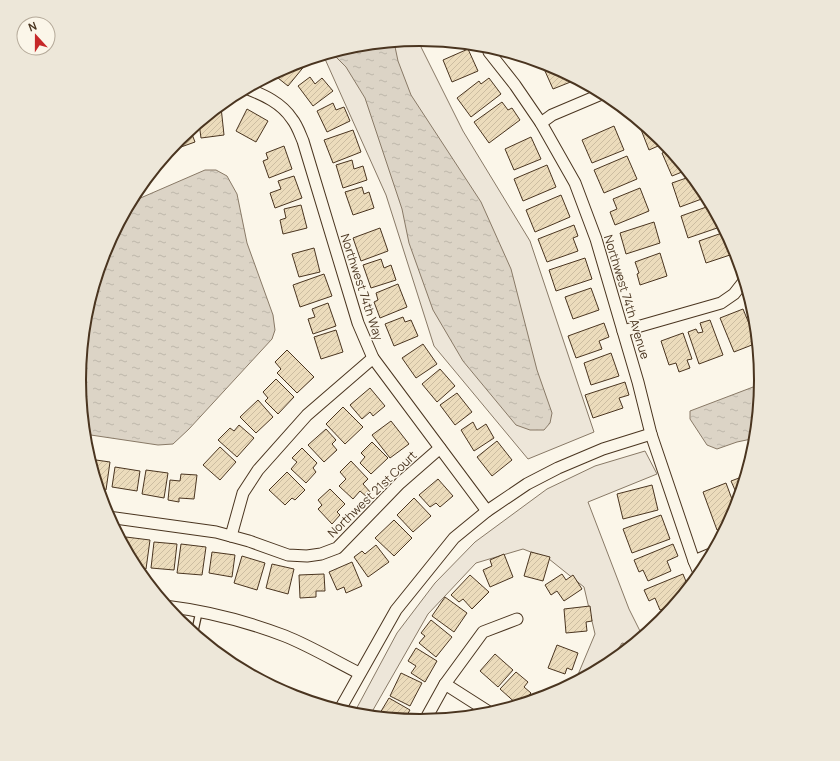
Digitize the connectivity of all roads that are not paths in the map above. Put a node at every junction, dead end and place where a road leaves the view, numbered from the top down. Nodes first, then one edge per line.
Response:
1 (490, 53) edge
2 (253, 91) edge
3 (596, 96) edge
4 (541, 122) junction
5 (741, 286) edge
6 (623, 331) junction
7 (373, 358) junction
8 (651, 434) junction
9 (440, 448) junction
10 (487, 512) junction
11 (115, 518) edge
12 (231, 536) junction
13 (704, 557) edge
14 (694, 561) junction
15 (697, 568) edge
16 (175, 608) edge
17 (199, 612) junction
18 (517, 619) dead end
19 (195, 629) edge
20 (359, 673) junction
21 (445, 684) junction
22 (342, 706) edge
23 (484, 709) edge
24 (428, 715) edge

1 - 4 street, Northwest 74th Avenue
2 - 7 street, Northwest 74th Way
3 - 4 street
4 - 6 street, Northwest 74th Avenue
5 - 6 street
6 - 8 street, Northwest 74th Avenue
7 - 9 street, Northwest 74th Way
7 - 12 street
8 - 10 street
8 - 14 street, Northwest 74th Avenue
9 - 10 street, Northwest 74th Way
9 - 12 street, Northwest 21st Court
10 - 20 street
11 - 12 street, Northwest 21st Court
13 - 14 street
14 - 15 street, Northwest 74th Avenue
16 - 17 street
17 - 19 lane
17 - 20 street
18 - 21 street
20 - 22 street
21 - 23 street
21 - 24 street

